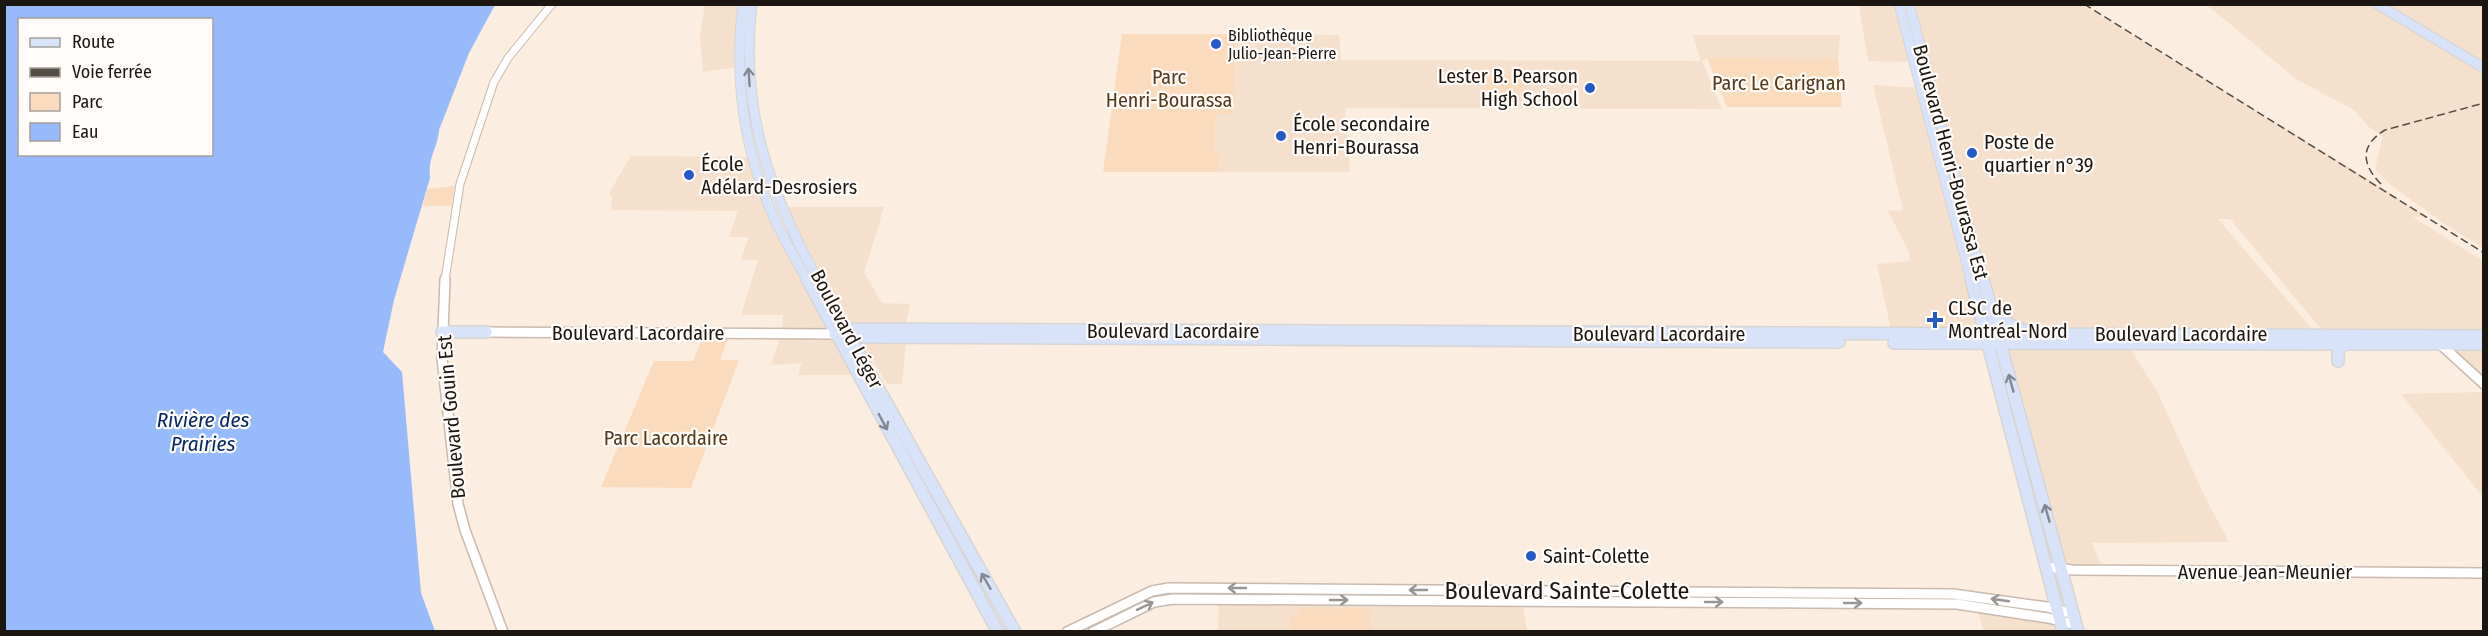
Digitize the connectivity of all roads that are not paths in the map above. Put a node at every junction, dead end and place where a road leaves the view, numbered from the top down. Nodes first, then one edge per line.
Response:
1 (552, 4) edge
2 (743, 4) edge
3 (752, 4) edge
4 (1899, 4) edge
5 (1909, 4) edge
6 (2377, 4) edge
7 (2484, 68) edge
8 (1991, 306) junction
9 (442, 332) junction
10 (486, 332) joint
11 (844, 333) junction
12 (2042, 334) junction
13 (2484, 336) edge
14 (1993, 338) junction
15 (2436, 339) junction
16 (2343, 344) junction
17 (2484, 344) edge
18 (2338, 361) dead end
19 (2484, 384) edge
20 (2047, 567) junction
21 (2062, 569) junction
22 (2484, 573) edge
23 (2060, 620) edge
24 (2077, 623) edge
25 (503, 632) edge
26 (998, 632) edge
27 (1015, 632) edge
28 (1067, 632) edge
29 (1093, 632) edge

1 - 9 street, Boulevard Gouin Est
2 - 11 main road, Boulevard Léger
11 -> 3 main road, Boulevard Léger
4 - 14 main road, Boulevard Henri-Bourassa Est
5 - 8 main road, Boulevard Henri-Bourassa Est
6 - 7 main road
8 - 12 main road
8 - 14 main road, Boulevard Henri-Bourassa Est
9 - 10 main road, Boulevard Lacordaire
9 - 25 street, Boulevard Gouin Est
10 - 11 street, Boulevard Lacordaire
11 - 14 main road, Boulevard Lacordaire
11 -> 26 main road, Boulevard Léger
27 -> 11 main road, Boulevard Léger
12 - 14 main road, Boulevard Lacordaire
12 - 15 main road, Boulevard Lacordaire
13 - 15 main road, Boulevard Lacordaire
14 - 16 main road, Boulevard Lacordaire
14 - 20 main road, Boulevard Henri-Bourassa Est
21 -> 14 main road, Boulevard Henri-Bourassa Est
15 - 16 main road, Boulevard Lacordaire
15 - 17 main road, Boulevard Lacordaire
15 - 19 street
16 - 18 main road
20 - 21 street, Avenue Jean-Meunier
20 - 23 main road, Boulevard Henri-Bourassa Est
21 - 22 street, Avenue Jean-Meunier
21 - 24 main road, Boulevard Henri-Bourassa Est
23 - 24 street, Boulevard Sainte-Colette
23 -> 28 street, Boulevard Sainte-Colette
29 -> 23 street, Boulevard Sainte-Colette

